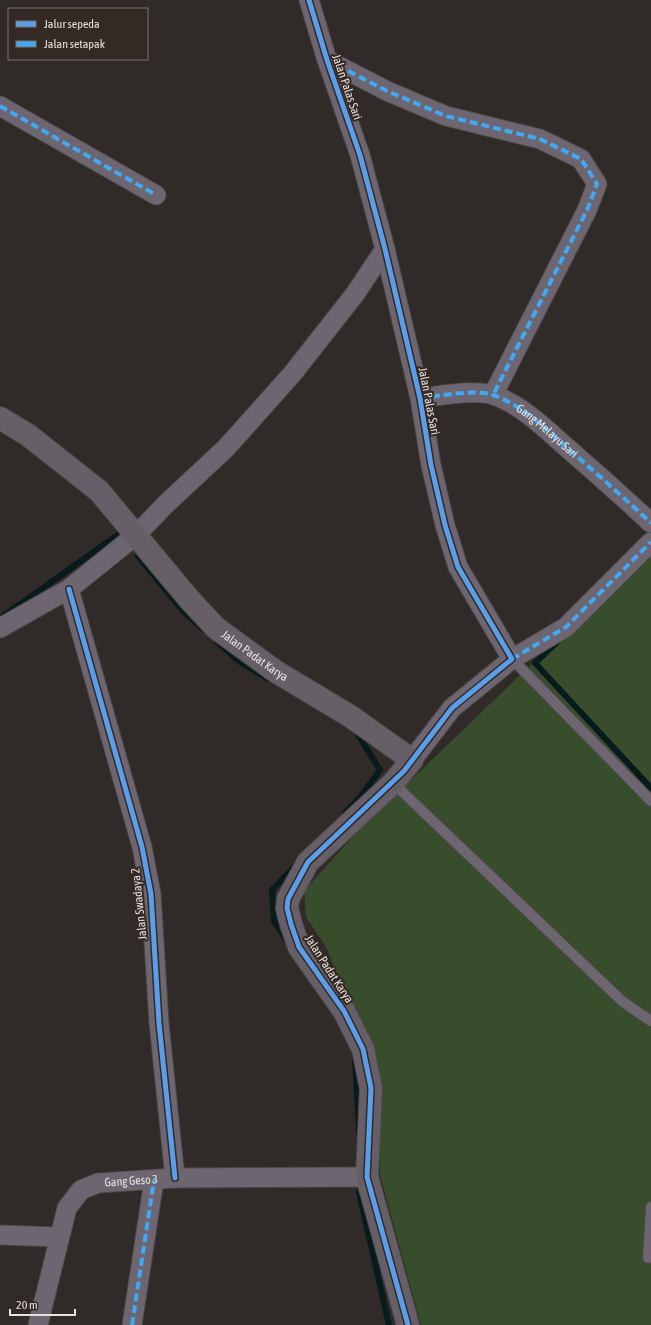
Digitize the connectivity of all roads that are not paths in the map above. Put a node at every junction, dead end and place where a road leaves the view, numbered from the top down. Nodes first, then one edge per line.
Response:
1 (310, 0) edge
2 (327, 60) junction
3 (0, 106) edge
4 (156, 195) dead end
5 (385, 249) junction
6 (493, 395) junction
7 (420, 398) junction
8 (0, 418) edge
9 (651, 523) edge
10 (136, 534) junction
11 (648, 551) edge
12 (69, 589) junction
13 (0, 628) edge
14 (512, 658) junction
15 (412, 760) junction
16 (393, 783) junction
17 (651, 801) edge
18 (651, 1021) edge
19 (367, 1177) junction
20 (175, 1178) junction
21 (154, 1180) junction
22 (651, 1207) edge
23 (0, 1235) edge
24 (59, 1237) junction
25 (648, 1258) dead end
26 (38, 1325) edge
27 (132, 1325) edge
28 (408, 1325) edge

1 - 2 street, Jalan Palas Sari
2 - 5 street, Jalan Palas Sari
2 - 6 street
3 - 4 street
5 - 7 street, Jalan Palas Sari
5 - 10 street
6 - 7 street, Gang Melayu Sari
6 - 9 street, Gang Melayu Sari
7 - 14 street, Jalan Palas Sari
8 - 10 street, Jalan Padat Karya
10 - 12 street
10 - 15 street, Jalan Padat Karya
11 - 14 street
12 - 13 street
12 - 20 street, Jalan Swadaya 2
14 - 15 street
14 - 17 lane
15 - 16 street, Jalan Padat Karya
16 - 18 lane
16 - 19 street, Jalan Padat Karya
19 - 20 street, Gang Geso 3
19 - 28 street, Jalan Padat Karya
20 - 21 street, Gang Geso 3
21 - 24 street, Gang Geso 3
21 - 27 street
22 - 25 lane
23 - 24 street
24 - 26 street, Gang Geso 3

